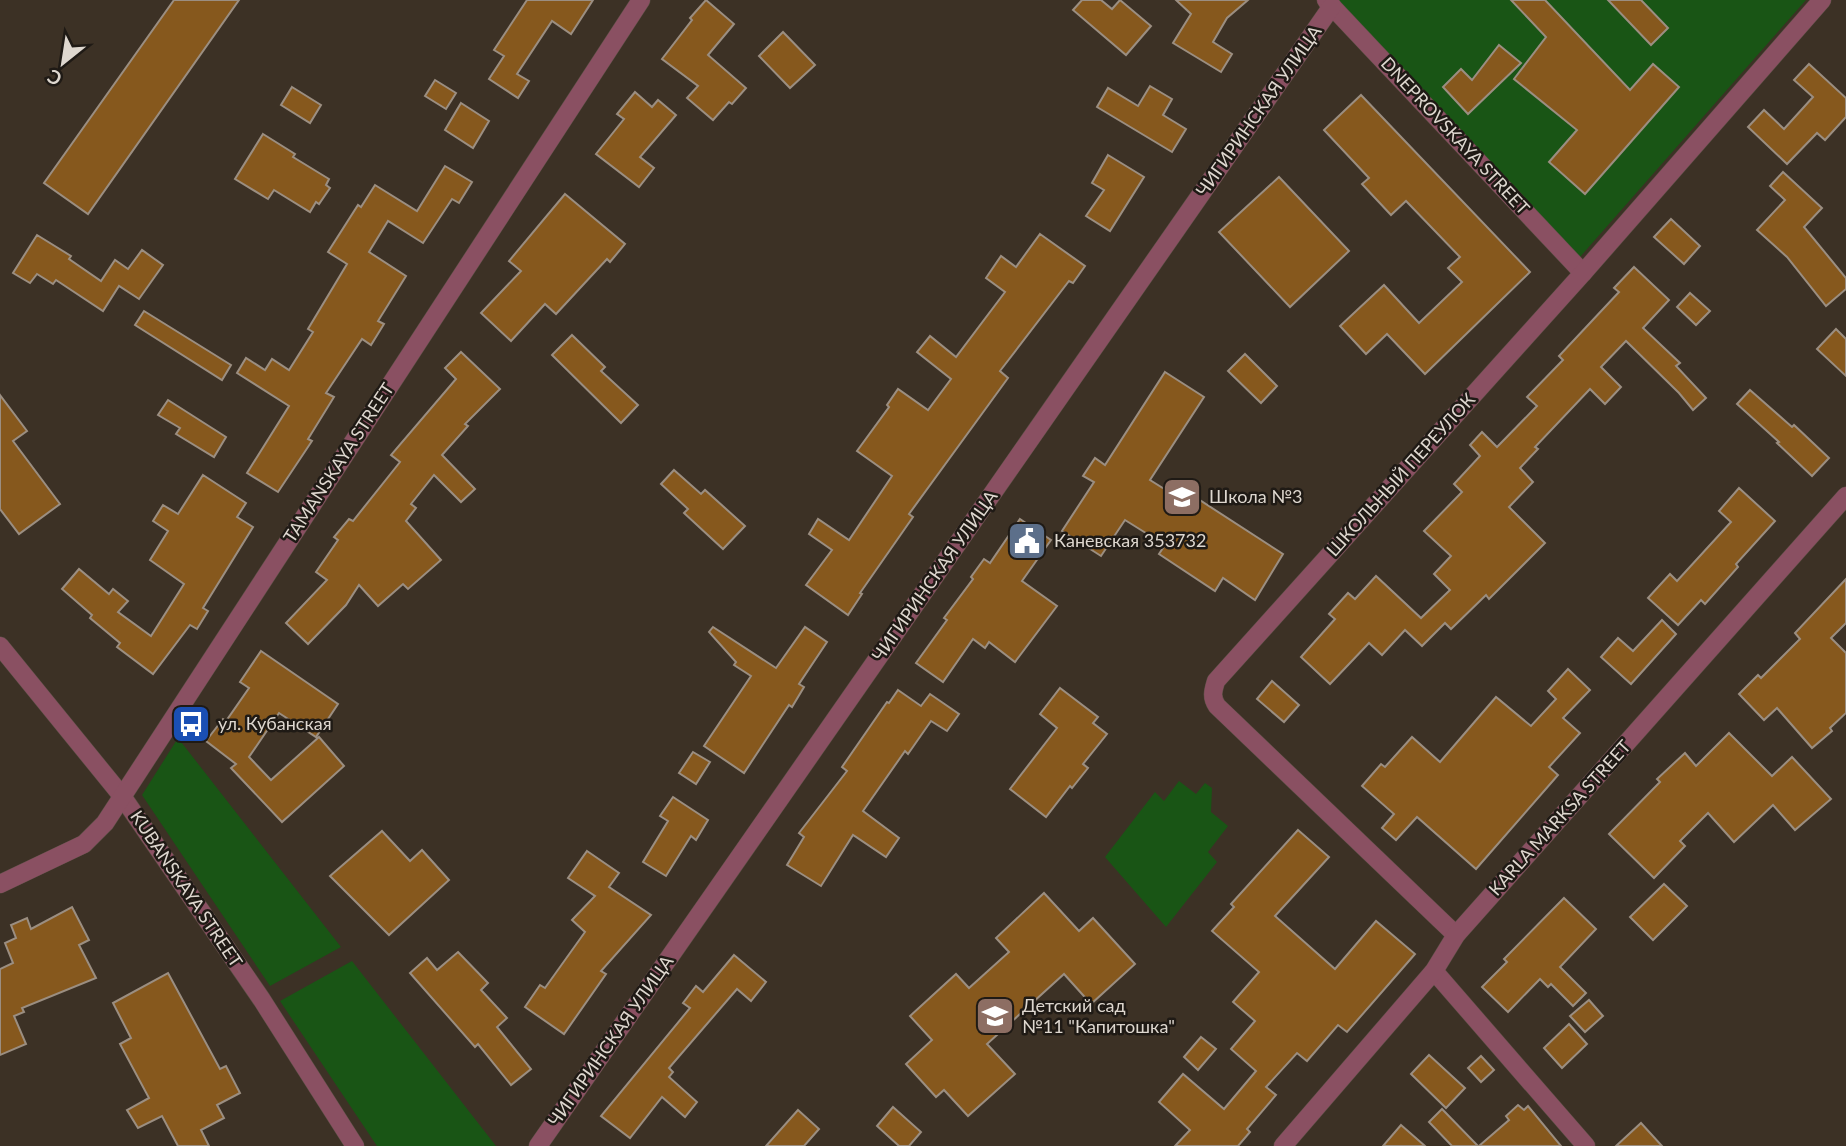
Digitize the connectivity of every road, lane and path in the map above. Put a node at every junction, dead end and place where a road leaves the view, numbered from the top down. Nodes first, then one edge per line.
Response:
1 (641, 0) edge
2 (1822, 0) edge
3 (1329, 3) edge
4 (1583, 273) junction
5 (1846, 496) edge
6 (0, 646) edge
7 (122, 796) junction
8 (0, 884) edge
9 (1456, 935) junction
10 (1434, 971) junction
11 (355, 1146) edge
12 (538, 1146) edge
13 (1283, 1146) edge
14 (1586, 1146) edge

1 - 7 street, TAMANSKAYA STREET
2 - 4 street, ШКОЛЬНЫЙ ПЕРЕУЛОК
3 - 4 street, DNEPROVSKAYA STREET
3 - 12 street, ЧИГИРИНСКАЯ УЛИЦА
4 - 9 street, ШКОЛЬНЫЙ ПЕРЕУЛОК
5 - 9 street, KARLA MARKSA STREET
6 - 7 street, KUBANSKAYA STREET
7 - 8 street, TAMANSKAYA STREET
7 - 11 street, KUBANSKAYA STREET
9 - 10 street, KARLA MARKSA STREET
10 - 13 street, KARLA MARKSA STREET
10 - 14 street

